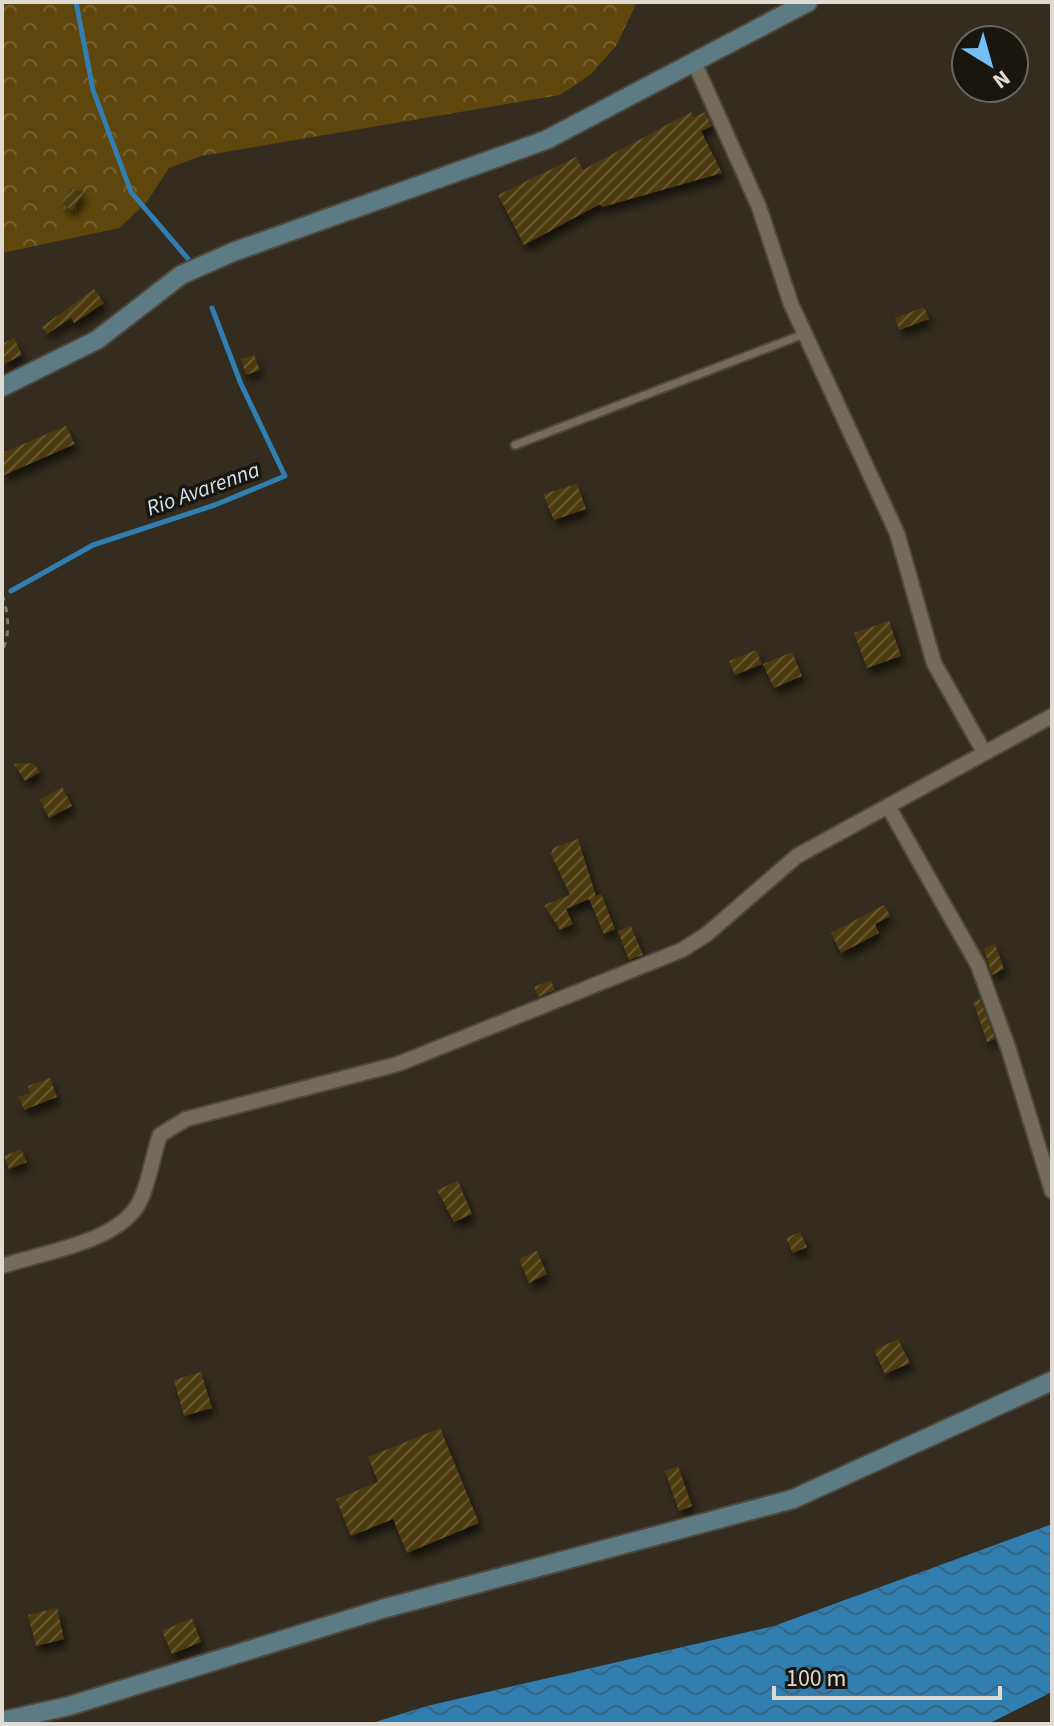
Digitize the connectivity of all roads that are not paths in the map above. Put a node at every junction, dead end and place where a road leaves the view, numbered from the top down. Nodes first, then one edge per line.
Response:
1 (808, 2) edge
2 (694, 62) junction
3 (806, 333) junction
4 (2, 387) edge
5 (515, 445) dead end
6 (1052, 716) edge
7 (984, 752) junction
8 (889, 808) junction
9 (1052, 1191) edge
10 (2, 1266) edge
11 (1052, 1381) edge
12 (2, 1721) edge

1 - 2 street
2 - 3 street
2 - 4 street
3 - 5 lane
3 - 7 street
6 - 7 street
7 - 8 street
8 - 9 street
8 - 10 street
11 - 12 street

